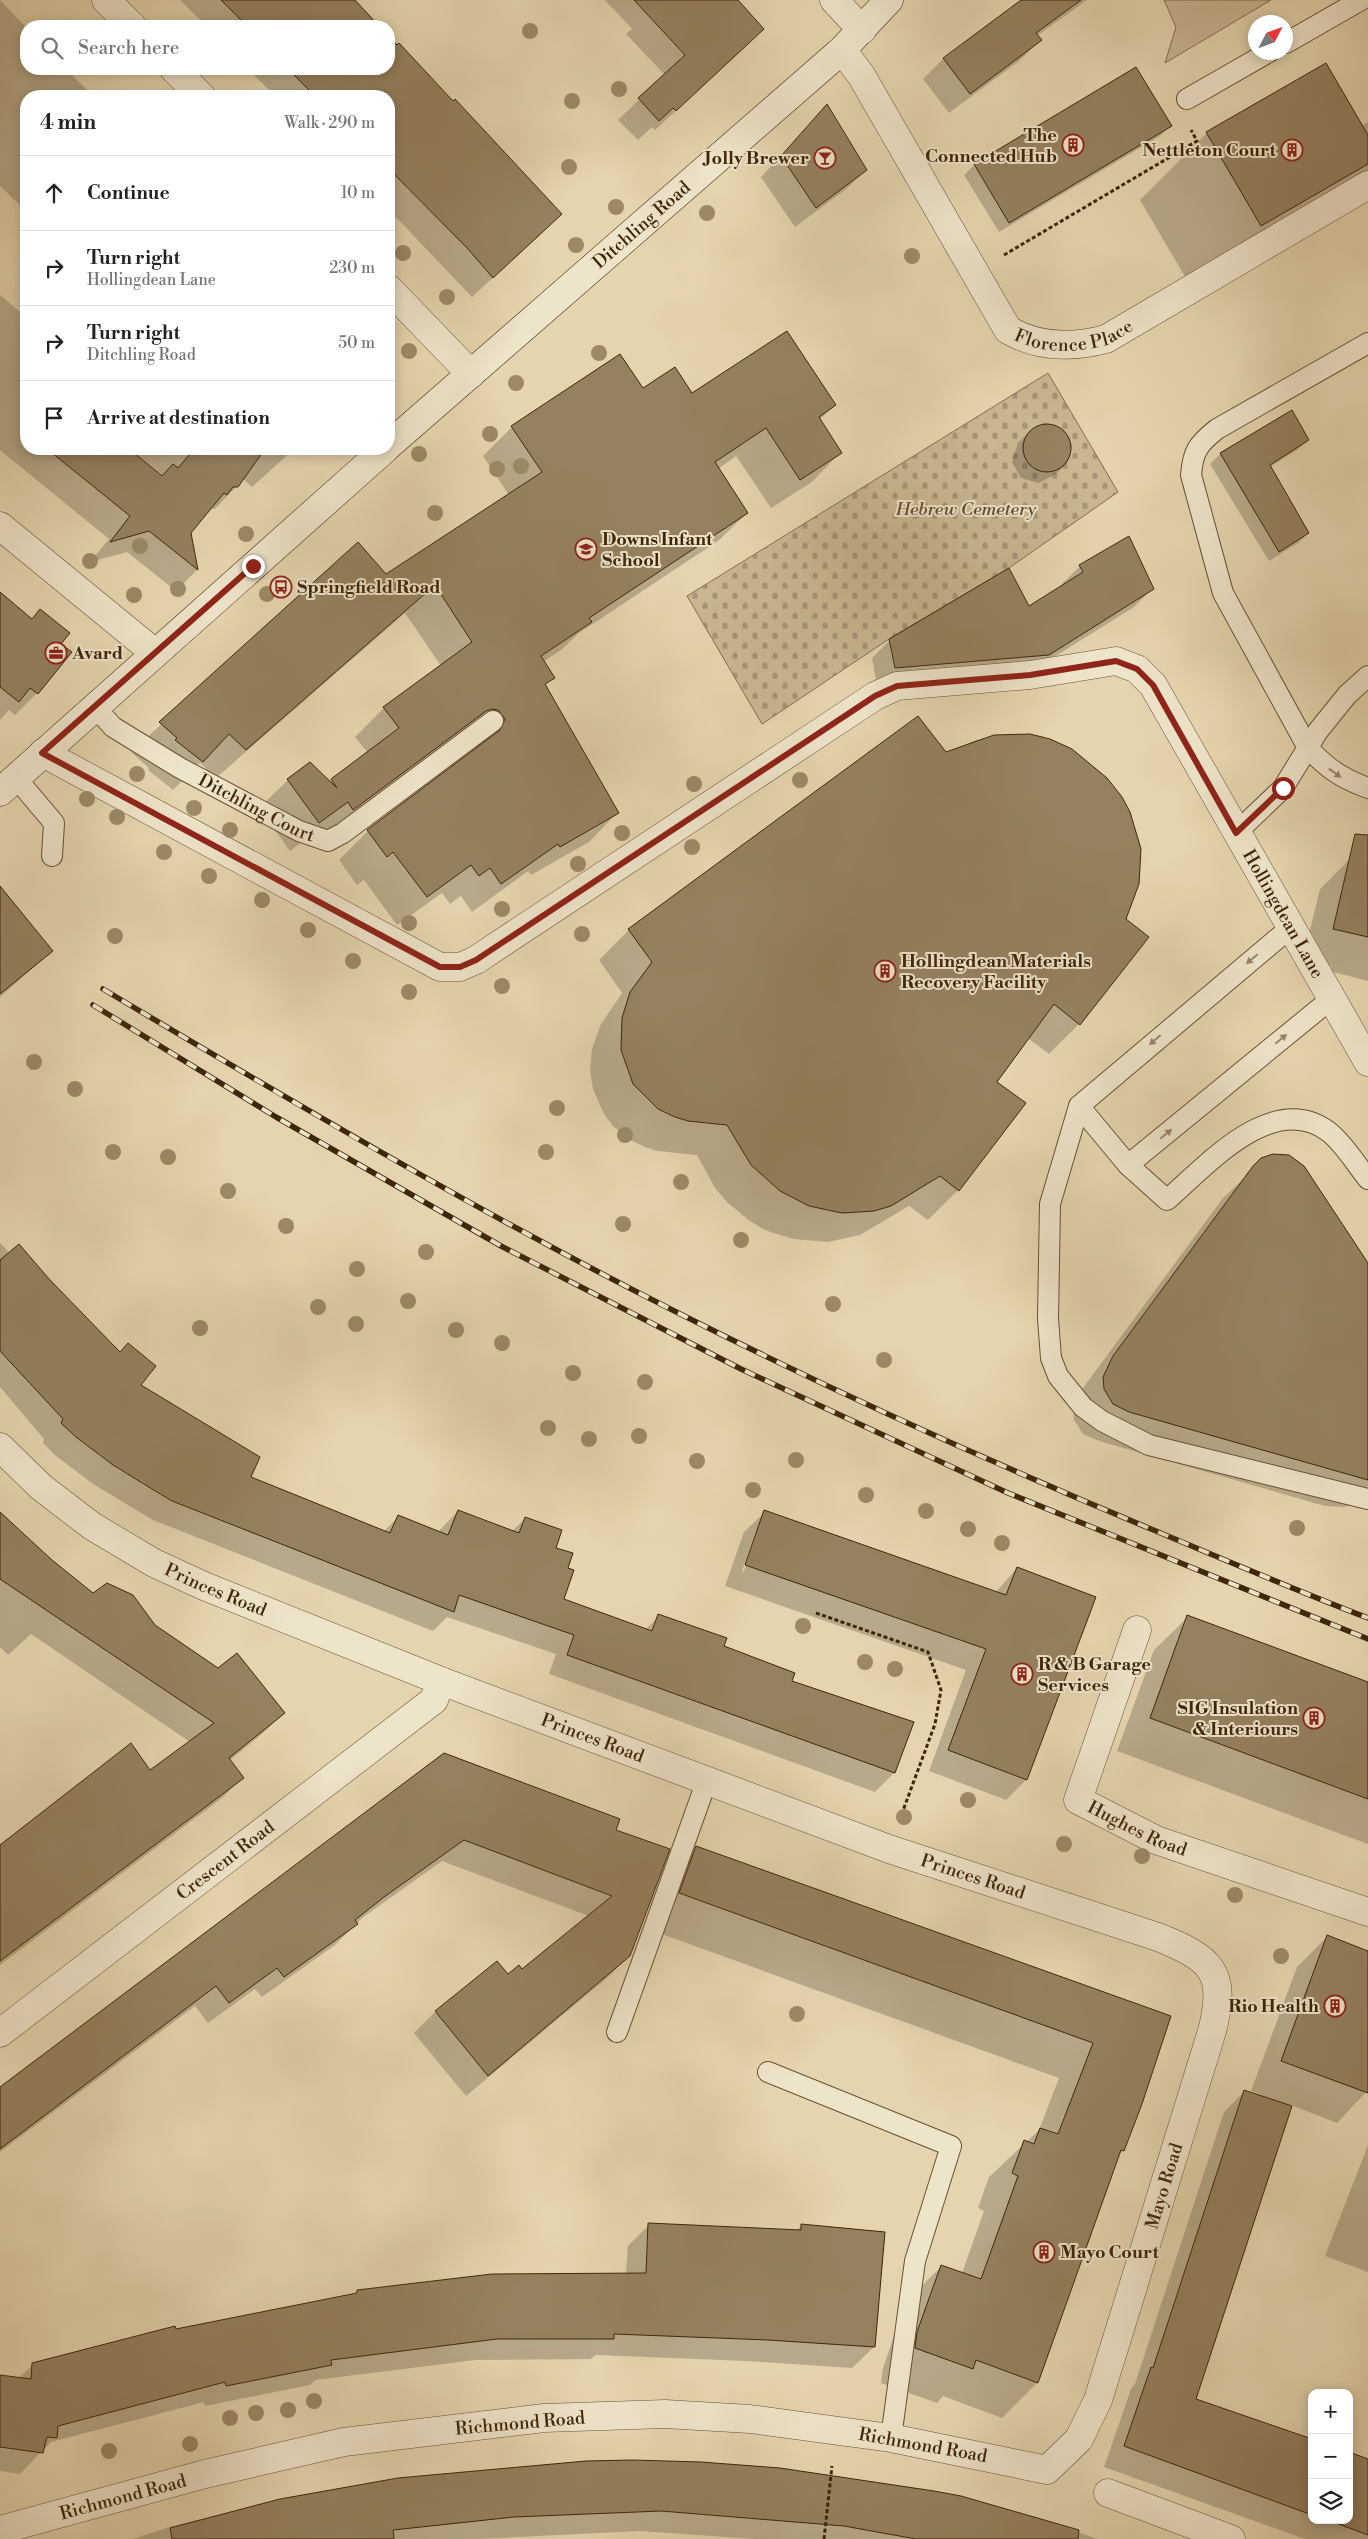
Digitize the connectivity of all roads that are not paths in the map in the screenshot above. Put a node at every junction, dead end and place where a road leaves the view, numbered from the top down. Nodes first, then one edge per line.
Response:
1 (106, 0) edge
2 (834, 0) edge
3 (889, 0) edge
4 (1361, 0) edge
5 (126, 20) edge
6 (862, 30) junction
7 (1293, 39) edge
8 (842, 50) junction
9 (1255, 60) edge
10 (180, 75) edge
11 (195, 90) edge
12 (1187, 99) road end
13 (1368, 186) edge
14 (395, 295) edge
15 (1368, 343) edge
16 (471, 374) junction
17 (395, 440) edge
18 (378, 455) edge
19 (0, 526) edge
20 (155, 653) junction
21 (1368, 676) edge
22 (95, 706) junction
23 (493, 721) dead end
24 (1308, 748) junction
25 (42, 753) junction
26 (8, 785) edge
27 (1368, 788) edge
28 (1236, 833) junction
29 (52, 856) dead end
30 (1290, 928) junction
31 (1331, 999) junction
32 (1368, 1062) edge
33 (1079, 1106) junction
34 (1128, 1166) junction
35 (1368, 1179) edge
36 (0, 1447) edge
37 (1368, 1499) edge
38 (1137, 1630) dead end
39 (441, 1681) junction
40 (708, 1780) junction
41 (1368, 1912) edge
42 (1214, 1973) joint
43 (617, 2032) dead end
44 (0, 2033) edge
45 (768, 2072) dead end
46 (890, 2438) junction
47 (1048, 2470) joint
48 (1108, 2494) dead end
49 (0, 2530) edge
50 (1231, 2539) edge

1 - 5 street
2 - 6 street
3 - 6 street, Ditchling Road
4 - 7 lane
6 - 8 street, Ditchling Road
8 - 13 street, Florence Place
8 - 16 street, Ditchling Road
9 - 12 lane
10 - 11 street
14 - 16 street
15 - 24 lane
16 - 17 street, Ditchling Road
18 - 20 street
19 - 20 street
20 - 22 street
21 - 24 lane
22 - 23 lane, Ditchling Court
22 - 25 street
24 -> 27 lane
24 - 28 lane
25 - 26 street
25 - 28 street, Hollingdean Lane
26 - 29 lane
28 - 30 street, Hollingdean Lane
30 - 31 street, Hollingdean Lane
30 -> 33 lane
31 - 32 street, Hollingdean Lane
34 -> 31 lane
33 - 34 lane
33 - 37 lane
34 - 35 lane
36 - 39 street, Princes Road
38 - 41 street, Hughes Road
39 - 40 street, Princes Road
39 - 44 street, Crescent Road
40 - 42 street, Princes Road
40 - 43 lane
42 - 47 street, Mayo Road
45 - 46 lane
46 - 47 street, Richmond Road
46 - 49 street, Richmond Road
48 - 50 street

